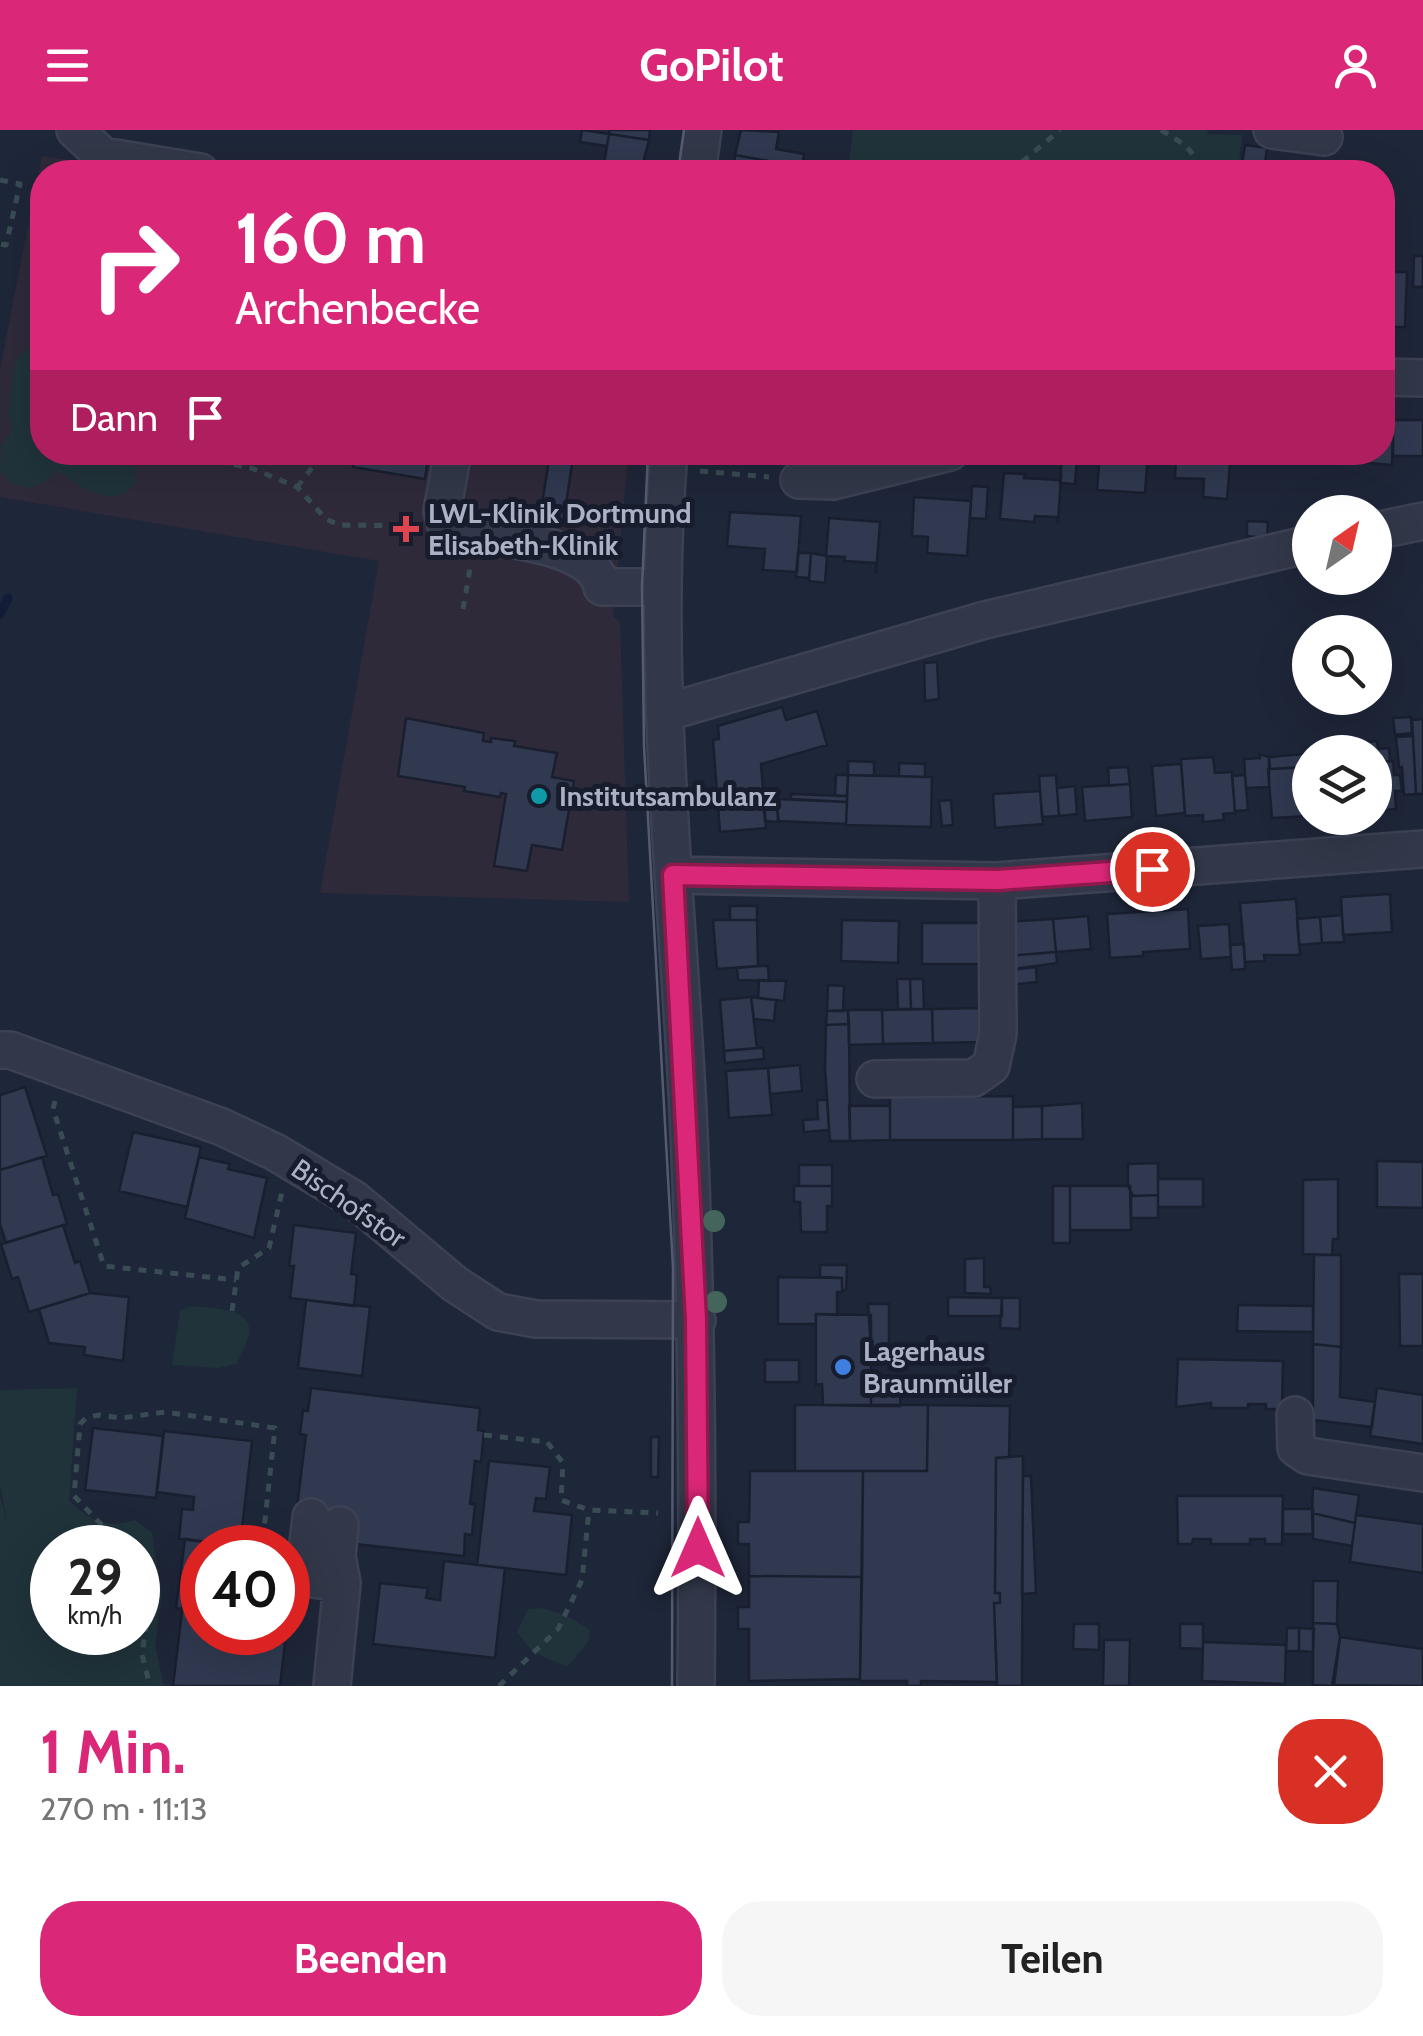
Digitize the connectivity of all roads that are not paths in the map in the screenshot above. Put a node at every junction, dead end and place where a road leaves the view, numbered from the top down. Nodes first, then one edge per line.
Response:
1 (75, 130) edge
2 (703, 130) edge
3 (1272, 130) edge
4 (1324, 138) dead end
5 (128, 160) edge
6 (699, 160) edge
7 (1395, 377) edge
8 (1423, 378) edge
9 (451, 465) edge
10 (668, 465) edge
11 (867, 465) edge
12 (800, 480) road end
13 (1423, 521) edge
14 (1392, 527) edge
15 (1292, 548) edge
16 (662, 588) junction
17 (664, 713) junction
18 (1423, 849) edge
19 (673, 875) junction
20 (998, 880) junction
21 (0, 1050) edge
22 (875, 1079) dead end
23 (696, 1320) junction
24 (1295, 1415) dead end
25 (1423, 1473) edge
26 (325, 1521) dead end
27 (332, 1686) edge
28 (696, 1686) edge

1 - 5 street
2 - 6 street
3 - 4 street
7 - 8 street
9 - 16 street
10 - 16 street
11 - 12 street
13 - 14 street
15 - 17 street
16 - 17 street
17 - 19 street
18 - 20 street
19 - 20 street
19 - 23 street
20 - 22 street
21 - 23 street, Bischofstor
23 - 28 street
24 - 25 street
26 - 27 street

